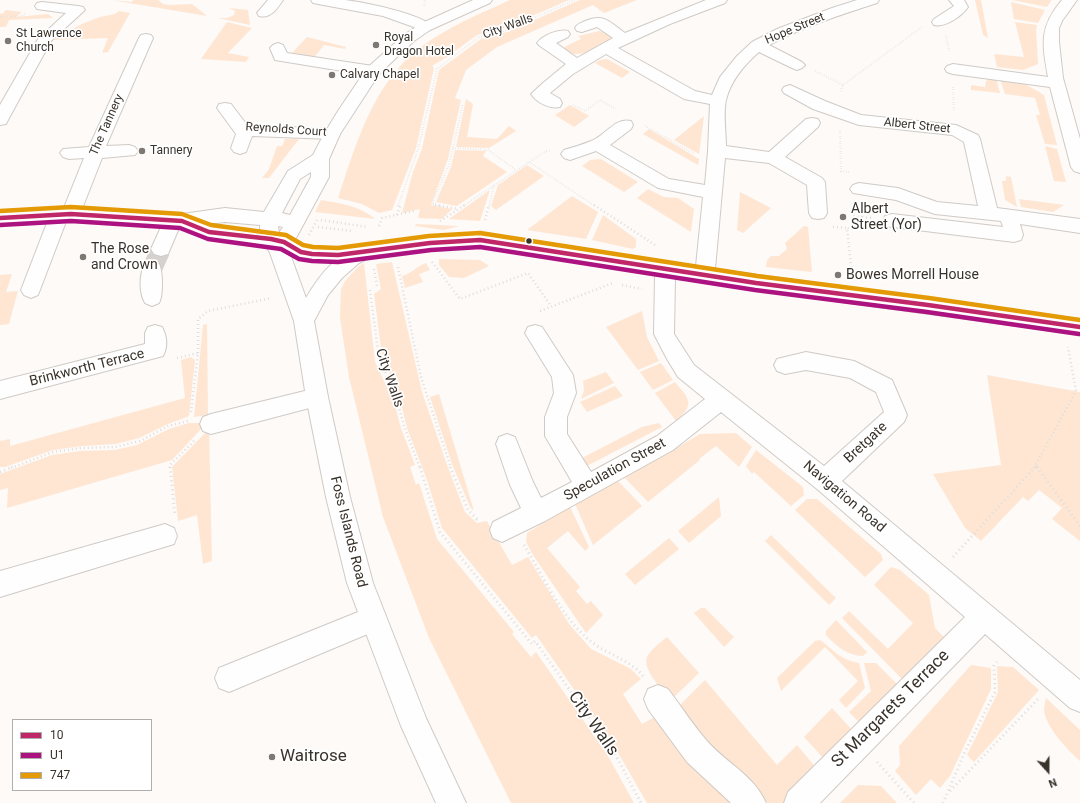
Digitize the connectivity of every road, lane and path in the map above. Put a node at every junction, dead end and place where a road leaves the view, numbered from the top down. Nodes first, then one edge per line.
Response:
1 (276, 0) edge
2 (318, 0) edge
3 (484, 0) edge
4 (575, 0) edge
5 (720, 0) edge
6 (872, 0) edge
7 (956, 0) edge
8 (1070, 0) edge
9 (459, 4) edge
10 (42, 6) joint
11 (264, 13) dead end
12 (0, 17) edge
13 (939, 22) joint
14 (425, 27) junction
15 (582, 28) dead end
16 (563, 34) dead end
17 (146, 38) dead end
18 (624, 39) junction
19 (757, 45) junction
20 (278, 48) dead end
21 (607, 48) junction
22 (576, 64) junction
23 (797, 65) dead end
24 (953, 69) dead end
25 (373, 72) junction
26 (1057, 83) junction
27 (843, 84) dead end
28 (790, 90) dead end
29 (718, 101) junction
30 (554, 103) joint
31 (463, 104) dead end
32 (225, 108) dead end
33 (0, 120) edge
34 (629, 122) junction
35 (812, 123) dead end
36 (246, 130) junction
37 (332, 134) junction
38 (598, 145) junction
39 (240, 148) dead end
40 (453, 148) junction
41 (129, 151) dead end
42 (95, 152) junction
43 (69, 153) dead end
44 (570, 154) joint
45 (773, 158) junction
46 (320, 159) junction
47 (716, 159) junction
48 (529, 162) junction
49 (1079, 162) edge
50 (516, 170) junction
51 (494, 186) junction
52 (859, 189) dead end
53 (713, 193) junction
54 (458, 209) junction
55 (414, 211) dead end
56 (818, 212) dead end
57 (989, 213) junction
58 (65, 214) junction
59 (398, 215) junction
60 (1009, 216) junction
61 (0, 218) edge
62 (270, 218) junction
63 (317, 220) dead end
64 (177, 221) junction
65 (322, 221) dead end
66 (892, 221) dead end
67 (294, 222) junction
68 (440, 222) dead end
69 (315, 226) dead end
70 (379, 226) dead end
71 (1080, 226) edge
72 (368, 227) dead end
73 (354, 231) dead end
74 (309, 236) dead end
75 (480, 240) junction
76 (278, 244) junction
77 (161, 249) tunnel mouth
78 (429, 258) dead end
79 (662, 259) junction
80 (369, 260) junction
81 (396, 261) dead end
82 (152, 269) tunnel mouth
83 (705, 275) junction
84 (377, 286) dead end
85 (31, 290) dead end
86 (370, 290) dead end
87 (295, 293) junction
88 (664, 294) junction
89 (152, 298) dead end
90 (551, 306) junction
91 (304, 321) junction
92 (1072, 326) edge
93 (534, 333) joint
94 (156, 342) joint
95 (198, 353) junction
96 (785, 365) dead end
97 (0, 390) edge
98 (317, 397) junction
99 (720, 400) junction
100 (211, 424) joint
101 (507, 444) dead end
102 (1036, 466) junction
103 (0, 472) edge
104 (825, 481) junction
105 (587, 486) junction
106 (536, 513) junction
107 (1080, 526) edge
108 (502, 530) junction
109 (165, 536) joint
110 (935, 574) junction
111 (0, 584) edge
112 (984, 616) junction
113 (373, 619) junction
114 (1014, 641) junction
115 (229, 678) dead end
116 (1044, 693) dead end
117 (1080, 698) edge
118 (658, 699) joint
119 (889, 775) dead end
120 (948, 792) junction
121 (450, 803) edge
122 (642, 803) edge
123 (751, 803) edge
124 (799, 803) edge
125 (914, 803) edge
126 (944, 803) edge

1 - 11 street
2 - 14 street
3 - 9 street
4 - 59 path, City Walls
5 - 18 street
6 - 19 street, Hope Street
7 - 13 street
8 - 26 street
9 - 14 street
10 - 12 path
10 - 33 street
13 - 27 path
14 - 25 street
15 - 18 street
16 - 22 street
17 - 42 street, The Tannery
18 - 21 street
19 - 23 street
19 - 29 street, Hope Street
20 - 25 street
21 - 22 street
21 - 29 street
22 - 30 street
24 - 26 street
25 - 37 street
26 - 49 street
28 - 57 street, Albert Street
29 - 47 street, Hope Street
30 - 34 path
31 - 40 path
32 - 36 street, Reynolds Court
34 - 38 street
34 - 47 path
35 - 45 street
36 - 37 street, Reynolds Court
36 - 39 street
37 - 46 street
38 - 44 street
38 - 53 street
40 - 50 path
40 - 54 path
41 - 42 street
42 - 43 street
42 - 58 street, The Tannery
44 - 48 path
45 - 47 street
45 - 56 street
46 - 62 street
46 - 67 street
47 - 53 street, Hope Street
48 - 50 path
48 - 79 path
50 - 51 path
51 - 54 path
51 - 75 path
52 - 57 street
53 - 83 street, Hope Street
54 - 68 path
55 - 59 path
57 - 60 street
58 - 61 street
58 - 64 street
58 - 85 street, The Tannery
59 - 70 path
60 - 66 street
60 - 71 street
62 - 64 street
62 - 67 street
62 - 76 street, Foss Islands Road
63 - 74 path, bridge
64 - 76 street
64 - 77 street
65 - 72 path
67 - 76 street
69 - 73 path
75 - 79 street
75 - 80 street
76 - 80 street
76 - 87 street, Foss Islands Road
78 - 90 path
79 - 83 street
79 - 88 street, Navigation Road
80 - 84 path
80 - 91 street
81 - 108 path
82 - 89 street
83 - 92 street
86 - 122 path, City Walls
87 - 91 street, Foss Islands Road
87 - 95 path
88 - 90 path
88 - 99 street, Navigation Road
90 - 93 path
91 - 98 street, Foss Islands Road
92 - 102 path
93 - 105 street
94 - 95 path
94 - 97 street, Brinkworth Terrace
95 - 103 path
96 - 104 street, Bretgate
98 - 100 street
98 - 113 street, Foss Islands Road
99 - 104 street, Navigation Road
99 - 105 street, Speculation Street
100 - 109 path
101 - 106 street
102 - 107 path
102 - 110 path
104 - 110 street, Navigation Road
105 - 106 street, Speculation Street
106 - 108 street, Speculation Street
108 - 118 path
109 - 111 street
110 - 112 street, Navigation Road
112 - 114 street, Navigation Road
112 - 124 street, St Margarets Terrace
113 - 115 street
113 - 121 street, Foss Islands Road
114 - 117 street, Navigation Road
114 - 120 path
116 - 120 path
118 - 123 street
119 - 125 path
120 - 126 path

